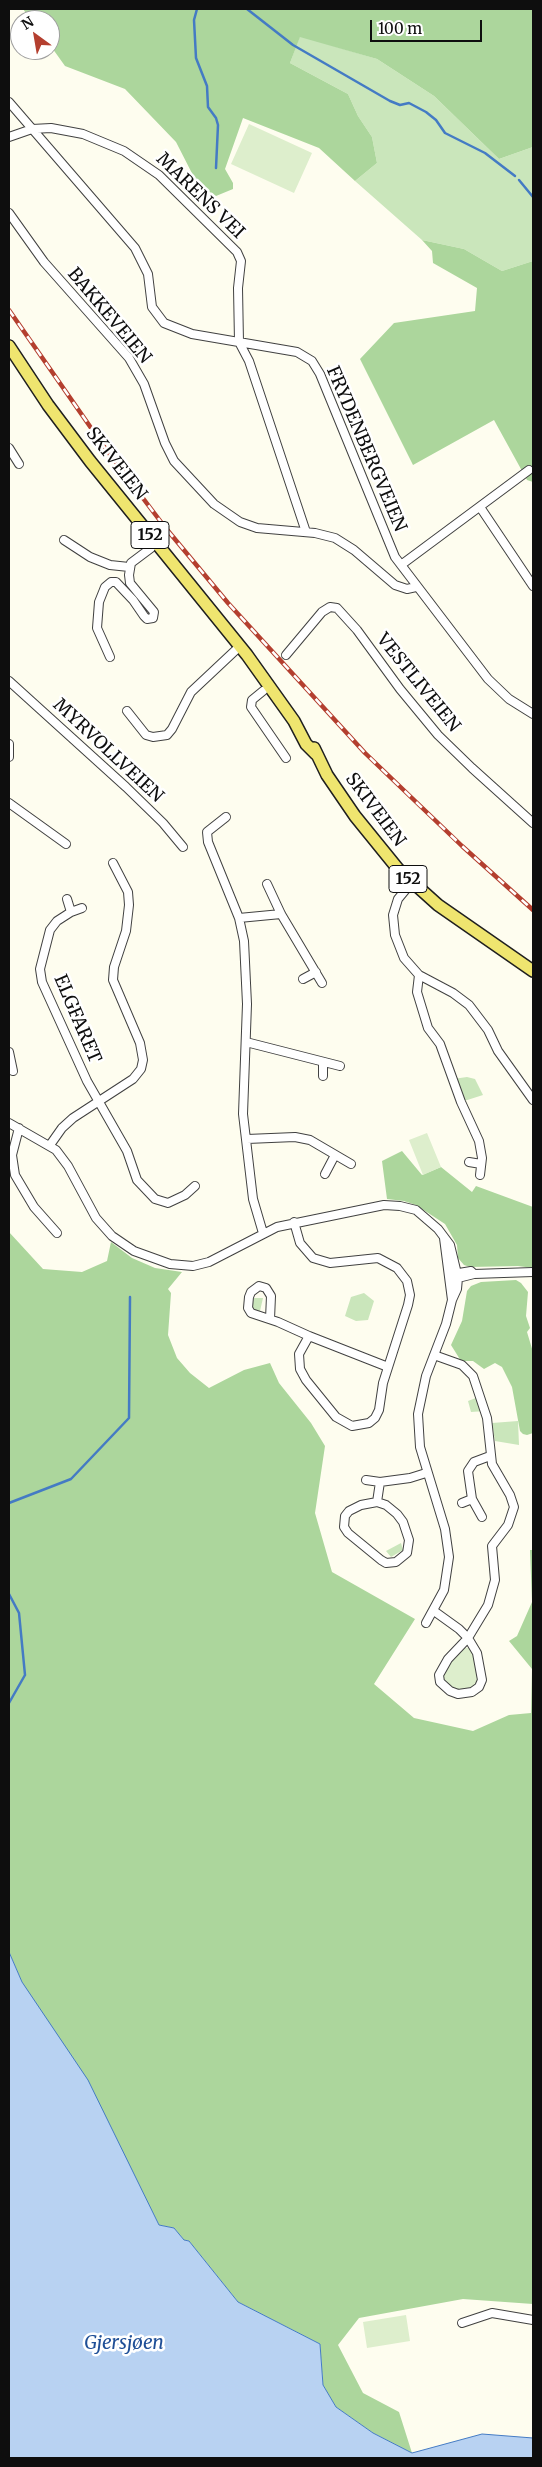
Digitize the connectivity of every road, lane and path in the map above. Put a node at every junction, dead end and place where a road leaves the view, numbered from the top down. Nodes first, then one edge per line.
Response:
1 (9, 102) edge
2 (32, 129) junction
3 (9, 137) edge
4 (9, 213) edge
5 (239, 342) junction
6 (9, 346) edge
7 (9, 448) edge
8 (18, 464) dead end
9 (529, 470) dead end
10 (480, 507) junction
11 (306, 532) junction
12 (64, 540) dead end
13 (150, 548) dead end
14 (401, 565) junction
15 (129, 568) junction
16 (533, 586) edge
17 (416, 587) junction
18 (240, 646) junction
19 (286, 655) dead end
20 (110, 657) dead end
21 (9, 681) edge
22 (263, 691) dead end
23 (531, 709) edge
24 (127, 711) dead end
25 (9, 744) edge
26 (9, 757) edge
27 (286, 758) dead end
28 (9, 803) edge
29 (226, 817) dead end
30 (533, 823) edge
31 (66, 844) dead end
32 (183, 847) dead end
33 (112, 863) dead end
34 (118, 872) junction
35 (109, 876) dead end
36 (412, 882) junction
37 (268, 884) dead end
38 (67, 899) dead end
39 (82, 908) dead end
40 (71, 912) junction
41 (281, 914) junction
42 (239, 918) junction
43 (533, 970) edge
44 (316, 972) junction
45 (419, 975) junction
46 (303, 979) dead end
47 (322, 983) dead end
48 (246, 1042) junction
49 (9, 1052) edge
50 (323, 1062) junction
51 (340, 1066) dead end
52 (13, 1071) dead end
53 (323, 1076) dead end
54 (533, 1100) edge
55 (98, 1101) junction
56 (9, 1123) edge
57 (19, 1128) junction
58 (247, 1140) junction
59 (50, 1145) junction
60 (335, 1155) junction
61 (469, 1162) dead end
62 (351, 1164) dead end
63 (482, 1164) junction
64 (325, 1174) dead end
65 (480, 1176) dead end
66 (195, 1186) dead end
67 (185, 1195) junction
68 (192, 1202) dead end
69 (294, 1222) junction
70 (57, 1233) dead end
71 (263, 1233) junction
72 (444, 1237) junction
73 (533, 1272) edge
74 (458, 1275) junction
75 (449, 1276) junction
76 (452, 1300) junction
77 (270, 1319) dead end
78 (309, 1336) junction
79 (434, 1355) junction
80 (388, 1367) junction
81 (490, 1456) junction
82 (426, 1473) junction
83 (366, 1480) dead end
84 (380, 1482) junction
85 (472, 1499) junction
86 (377, 1502) junction
87 (462, 1503) dead end
88 (482, 1517) dead end
89 (434, 1611) junction
90 (426, 1623) dead end
91 (468, 1638) junction
92 (533, 2320) edge
93 (462, 2323) dead end

1 - 2 street, FRYDENBERGVEIEN
2 - 3 street, MARENS VEI
2 - 5 street, FRYDENBERGVEIEN
2 - 5 street, MARENS VEI
4 - 11 street, BAKKEVEIEN
5 - 11 street, MARENS VEI
5 - 14 street, FRYDENBERGVEIEN
6 - 18 main road, SKIVEIEN / 152
7 - 8 street
9 - 10 street
10 - 14 street
10 - 16 street
11 - 17 street, BAKKEVEIEN
12 - 15 street
13 - 15 street
14 - 17 street, FRYDENBERGVEIEN
15 - 20 street
17 - 23 street, FRYDENBERGVEIEN
18 - 24 street
18 - 36 main road, SKIVEIEN / 152
19 - 30 street, VESTLIVEIEN
21 - 32 street, MYRVOLLVEIEN
22 - 27 street
25 - 26 street
28 - 31 street
29 - 42 street
33 - 34 street
34 - 35 street
34 - 55 street
36 - 43 main road, SKIVEIEN / 152
36 - 45 street
37 - 41 street
38 - 40 street
39 - 40 street, ELGFARET
40 - 55 street, ELGFARET
41 - 42 street
41 - 44 street
42 - 48 street
44 - 46 street
44 - 47 street
45 - 54 street
45 - 63 street
48 - 50 street
48 - 58 street
49 - 52 street
50 - 51 street
50 - 53 street
55 - 59 street
55 - 67 street, ELGFARET
56 - 57 street
57 - 59 street
57 - 70 street
58 - 60 street
58 - 71 street
59 - 71 street
60 - 62 street
60 - 64 street
61 - 63 street
63 - 65 street
66 - 67 street, ELGFARET
67 - 68 street
69 - 71 street
69 - 72 street
69 - 80 street
72 - 74 street
72 - 75 street
73 - 74 street
74 - 75 street
74 - 76 street
75 - 76 street
76 - 79 street
77 - 78 street
78 - 80 street
78 - 80 street
79 - 81 street
79 - 82 street
81 - 85 street
81 - 91 street
82 - 84 street
82 - 89 street
83 - 84 street
84 - 86 street
85 - 87 street
85 - 88 street
86 - 86 street
89 - 90 street
89 - 91 street
91 - 91 street
92 - 93 street

